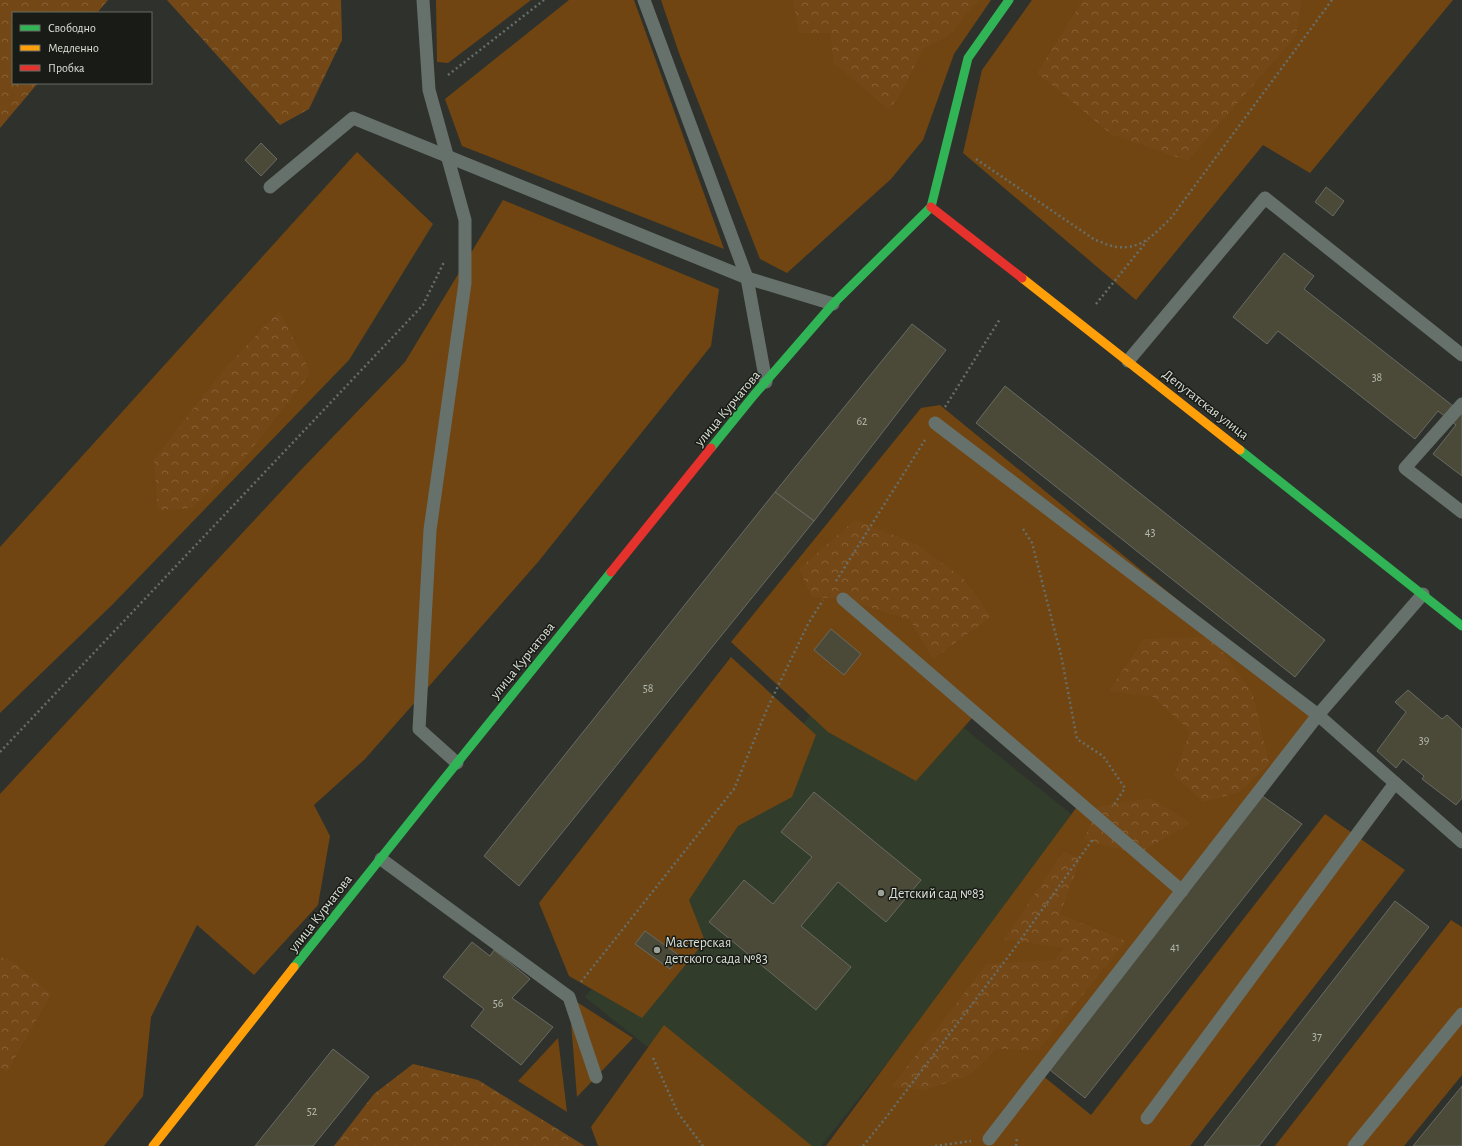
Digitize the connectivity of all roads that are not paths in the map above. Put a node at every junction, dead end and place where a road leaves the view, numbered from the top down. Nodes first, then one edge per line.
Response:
1 (423, 0) edge
2 (644, 0) edge
3 (1009, 0) edge
4 (447, 157) junction
5 (270, 187) dead end
6 (931, 207) junction
7 (747, 278) junction
8 (833, 304) junction
9 (1462, 355) edge
10 (1128, 361) junction
11 (766, 382) junction
12 (1462, 404) edge
13 (935, 423) road end
14 (1462, 512) edge
15 (1423, 594) junction
16 (843, 599) dead end
17 (1462, 626) edge
18 (1318, 715) junction
19 (457, 763) junction
20 (1396, 783) junction
21 (1462, 842) edge
22 (381, 859) junction
23 (1182, 891) junction
24 (1462, 1014) edge
25 (596, 1077) dead end
26 (1147, 1118) dead end
27 (989, 1139) dead end
28 (153, 1146) edge
29 (1354, 1146) edge

1 - 4 lane
2 - 7 lane
3 - 6 street
4 - 5 lane
4 - 7 lane
4 - 19 lane
6 - 8 street, улица Курчатова
6 - 10 street, Депутатская улица
7 - 8 lane
7 - 11 lane
8 - 11 street, улица Курчатова
9 - 10 lane
10 - 15 street, Депутатская улица
11 - 19 street, улица Курчатова
12 - 14 lane
13 - 18 lane
15 - 17 street, Депутатская улица
15 - 18 lane
16 - 23 lane
18 - 20 lane
18 - 23 lane
19 - 22 street, улица Курчатова
20 - 21 lane
20 - 26 lane
22 - 25 lane
22 - 28 street, улица Курчатова
23 - 27 lane
24 - 29 lane

